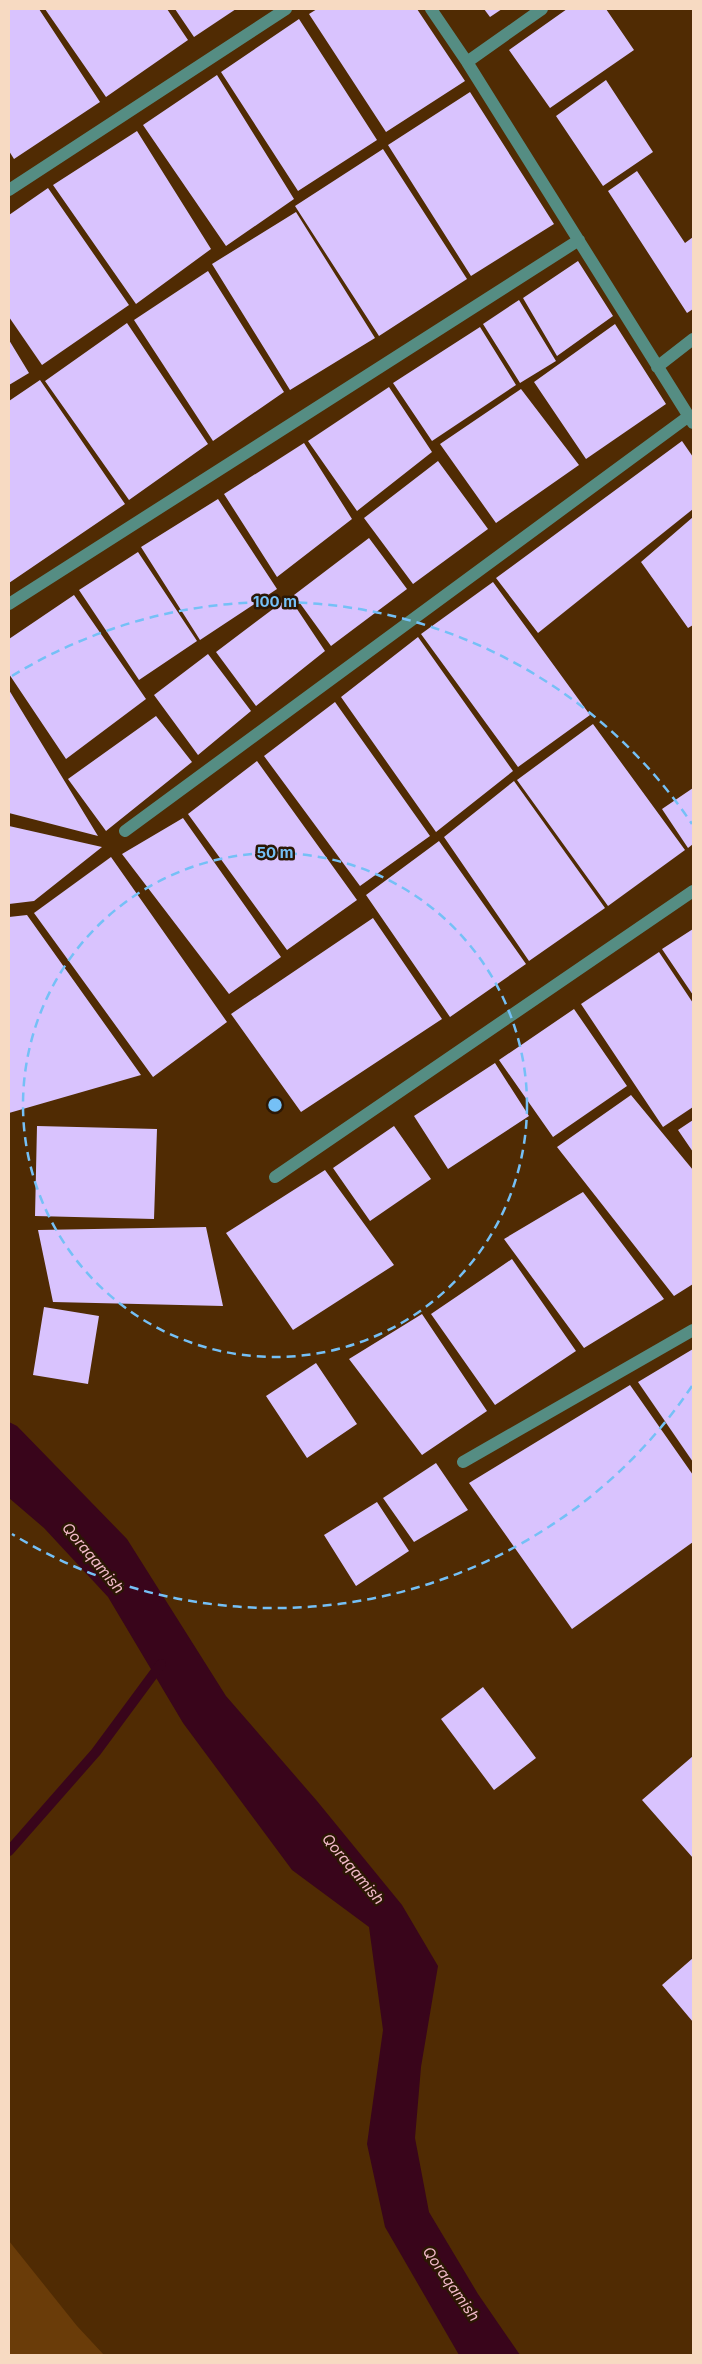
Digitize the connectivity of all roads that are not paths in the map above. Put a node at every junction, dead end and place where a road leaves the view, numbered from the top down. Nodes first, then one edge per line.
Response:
1 (286, 9) edge
2 (431, 9) edge
3 (542, 9) edge
4 (467, 62) junction
5 (9, 190) edge
6 (579, 240) junction
7 (693, 339) edge
8 (657, 367) junction
9 (691, 419) edge
10 (9, 604) edge
11 (125, 831) dead end
12 (693, 891) edge
13 (275, 1177) dead end
14 (693, 1330) edge
15 (463, 1462) dead end

1 - 5 street
2 - 4 street
3 - 4 street
4 - 6 street
6 - 8 street
6 - 10 street
7 - 8 street
8 - 9 street
9 - 11 street
12 - 13 street
14 - 15 street

